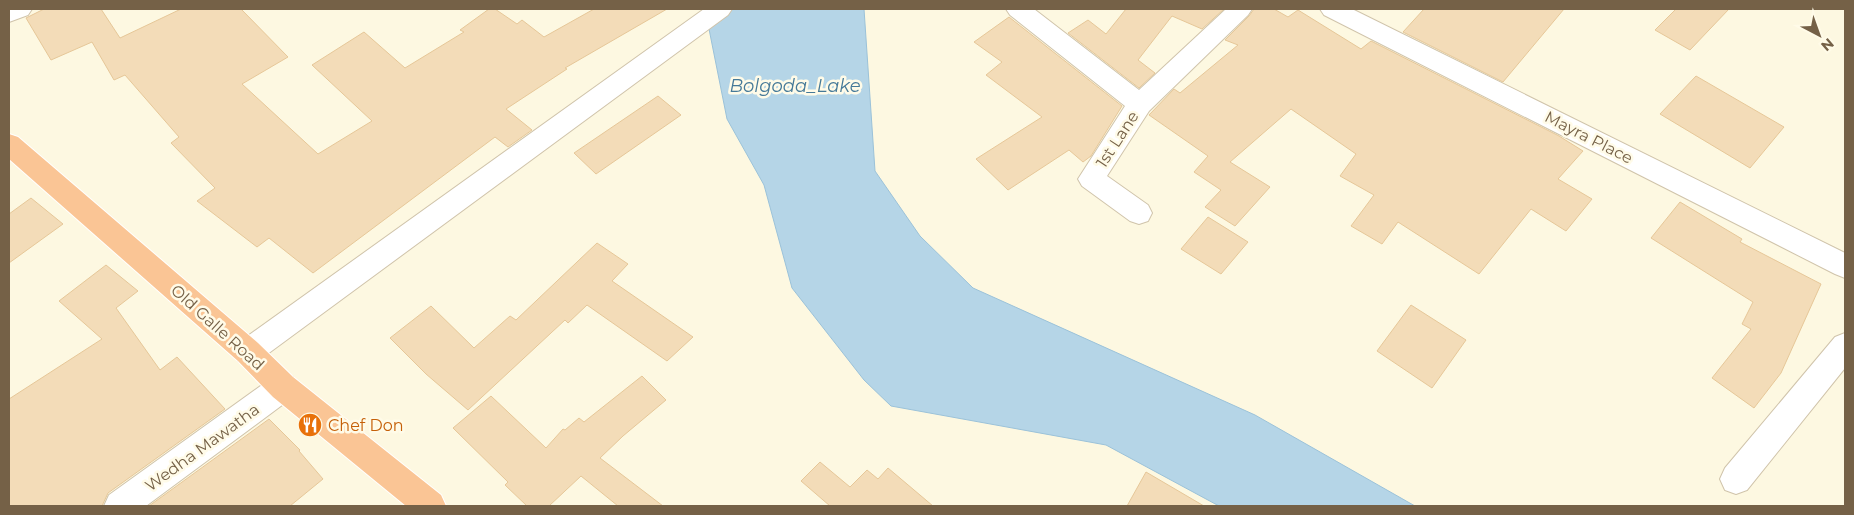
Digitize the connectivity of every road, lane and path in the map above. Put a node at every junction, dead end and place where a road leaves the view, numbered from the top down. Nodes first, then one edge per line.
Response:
1 (20, 9) edge
2 (1018, 9) edge
3 (1240, 9) edge
4 (1332, 9) edge
5 (718, 10) edge
6 (9, 14) edge
7 (1140, 104) junction
8 (9, 144) edge
9 (1139, 213) dead end
10 (1845, 266) edge
11 (1845, 346) edge
12 (248, 352) junction
13 (284, 387) junction
14 (1736, 479) dead end
15 (120, 506) edge
16 (430, 506) edge

1 - 6 street
2 - 7 street, 1st Lane
3 - 7 street
4 - 10 street, Mayra Place
5 - 12 street
7 - 9 street, 1st Lane
8 - 12 highway, Old Galle Road
11 - 14 street
12 - 13 highway, Old Galle Road
13 - 15 street, Wedha Mawatha
13 - 16 highway, Old Galle Road

